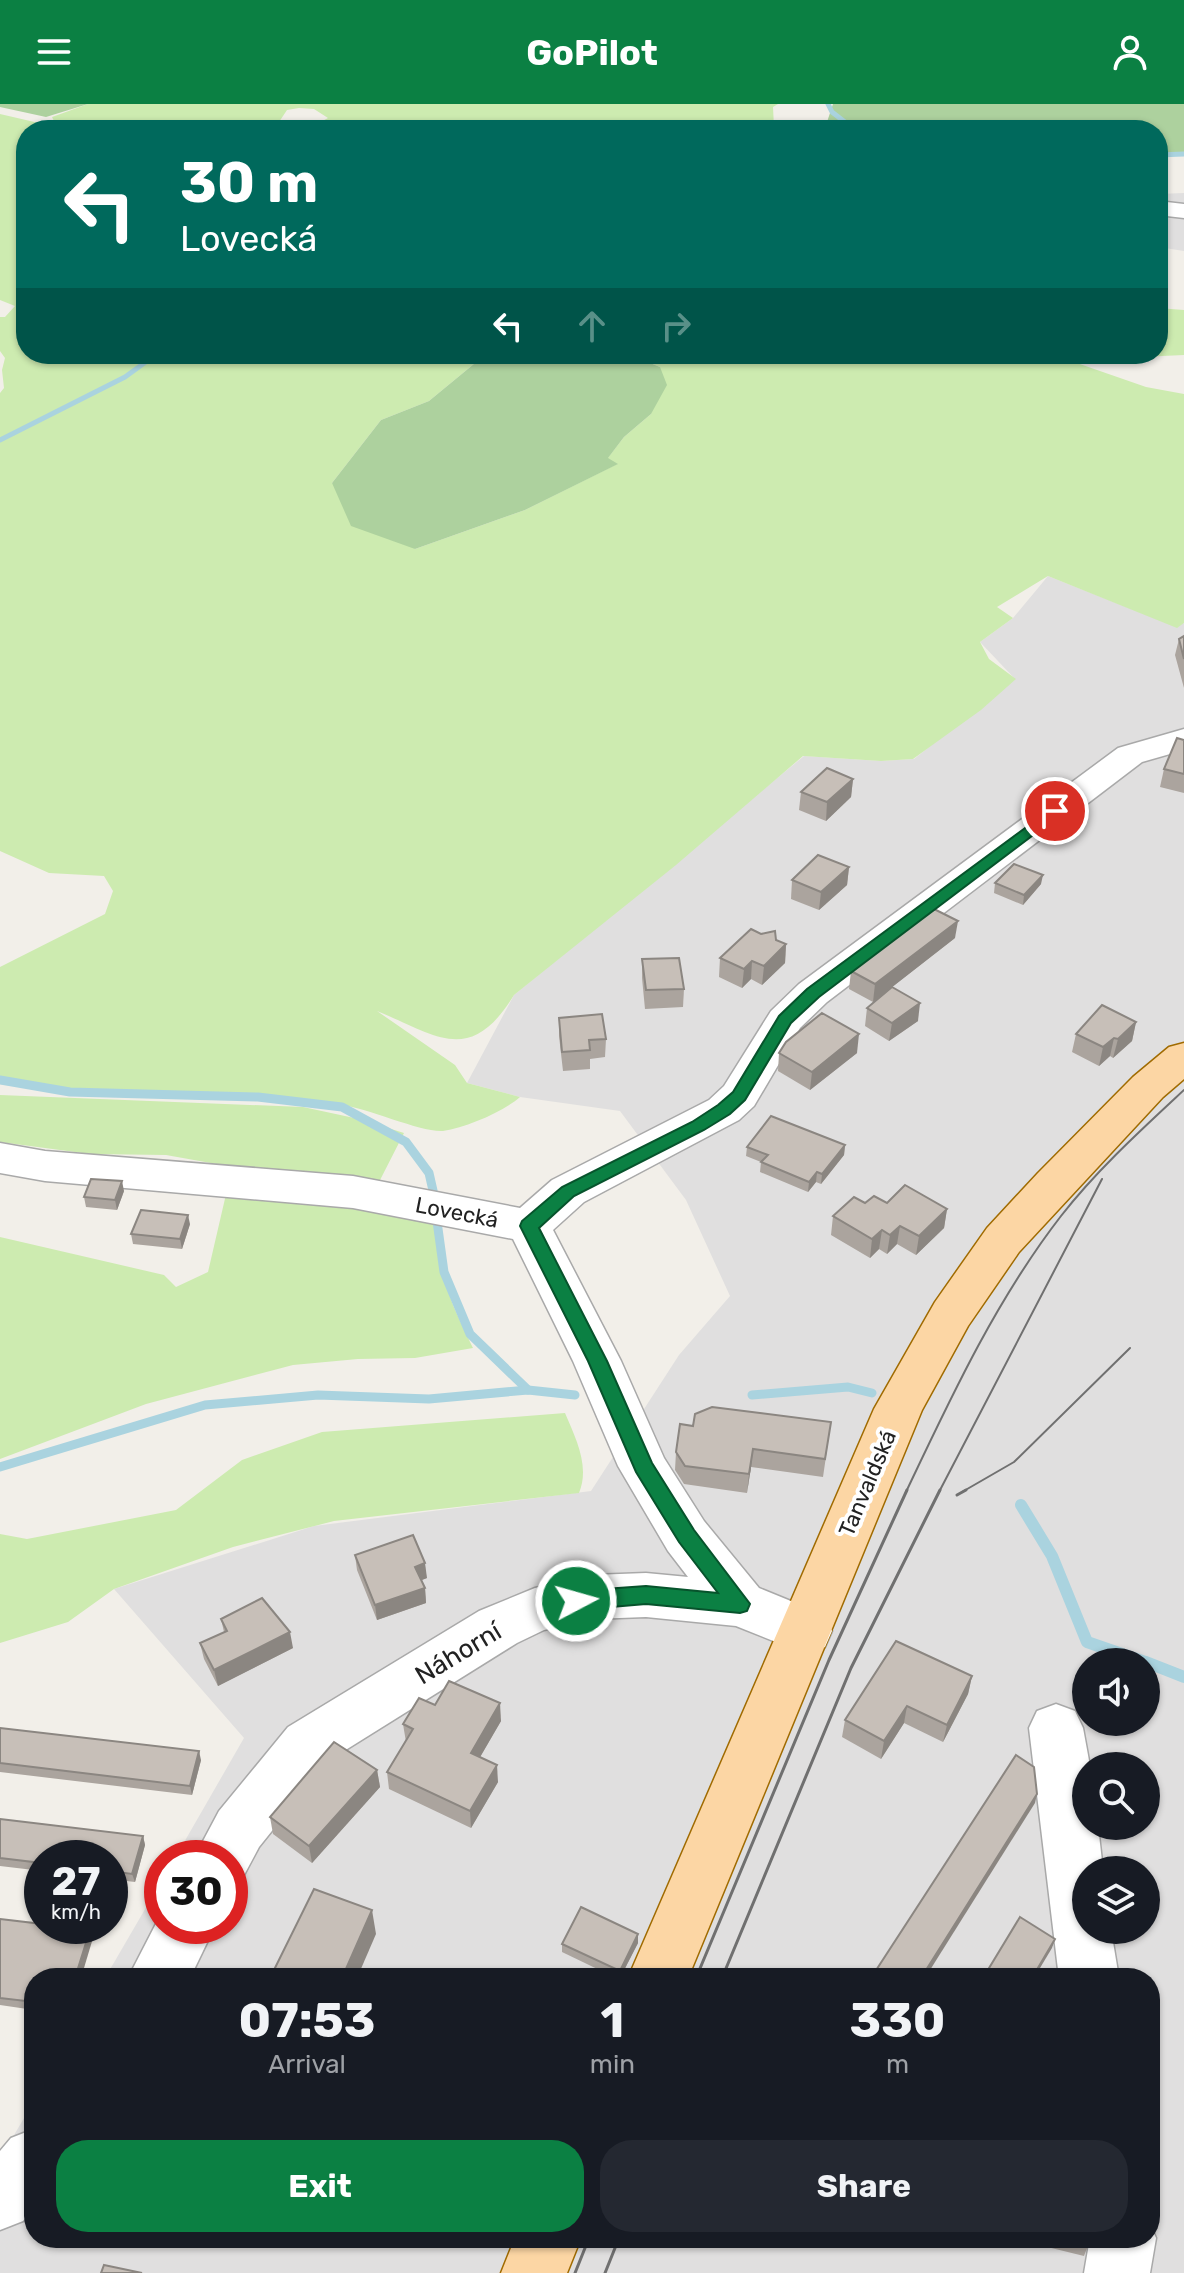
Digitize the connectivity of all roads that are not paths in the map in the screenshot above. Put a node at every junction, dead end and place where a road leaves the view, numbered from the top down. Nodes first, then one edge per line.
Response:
1 (1184, 739) edge
2 (1184, 1057) edge
3 (0, 1158) edge
4 (529, 1226) junction
5 (740, 1604) junction
6 (806, 1631) junction
7 (1056, 1728) dead end
8 (233, 1840) edge
9 (176, 1944) edge
10 (163, 1968) edge
11 (662, 1968) edge
12 (1087, 1968) edge
13 (24, 2172) edge
14 (0, 2198) edge
15 (544, 2248) edge
16 (1121, 2248) edge
17 (534, 2273) edge
18 (1117, 2273) edge

1 - 4 street
2 - 6 main road, Tanvaldská
3 - 4 street, Lovecká
4 - 5 street, Lovecká
5 - 6 street, Náhorní
5 - 8 street, Náhorní
6 - 11 main road, Tanvaldská
7 - 12 street
9 - 10 street
13 - 14 street
15 - 17 main road
16 - 18 street

